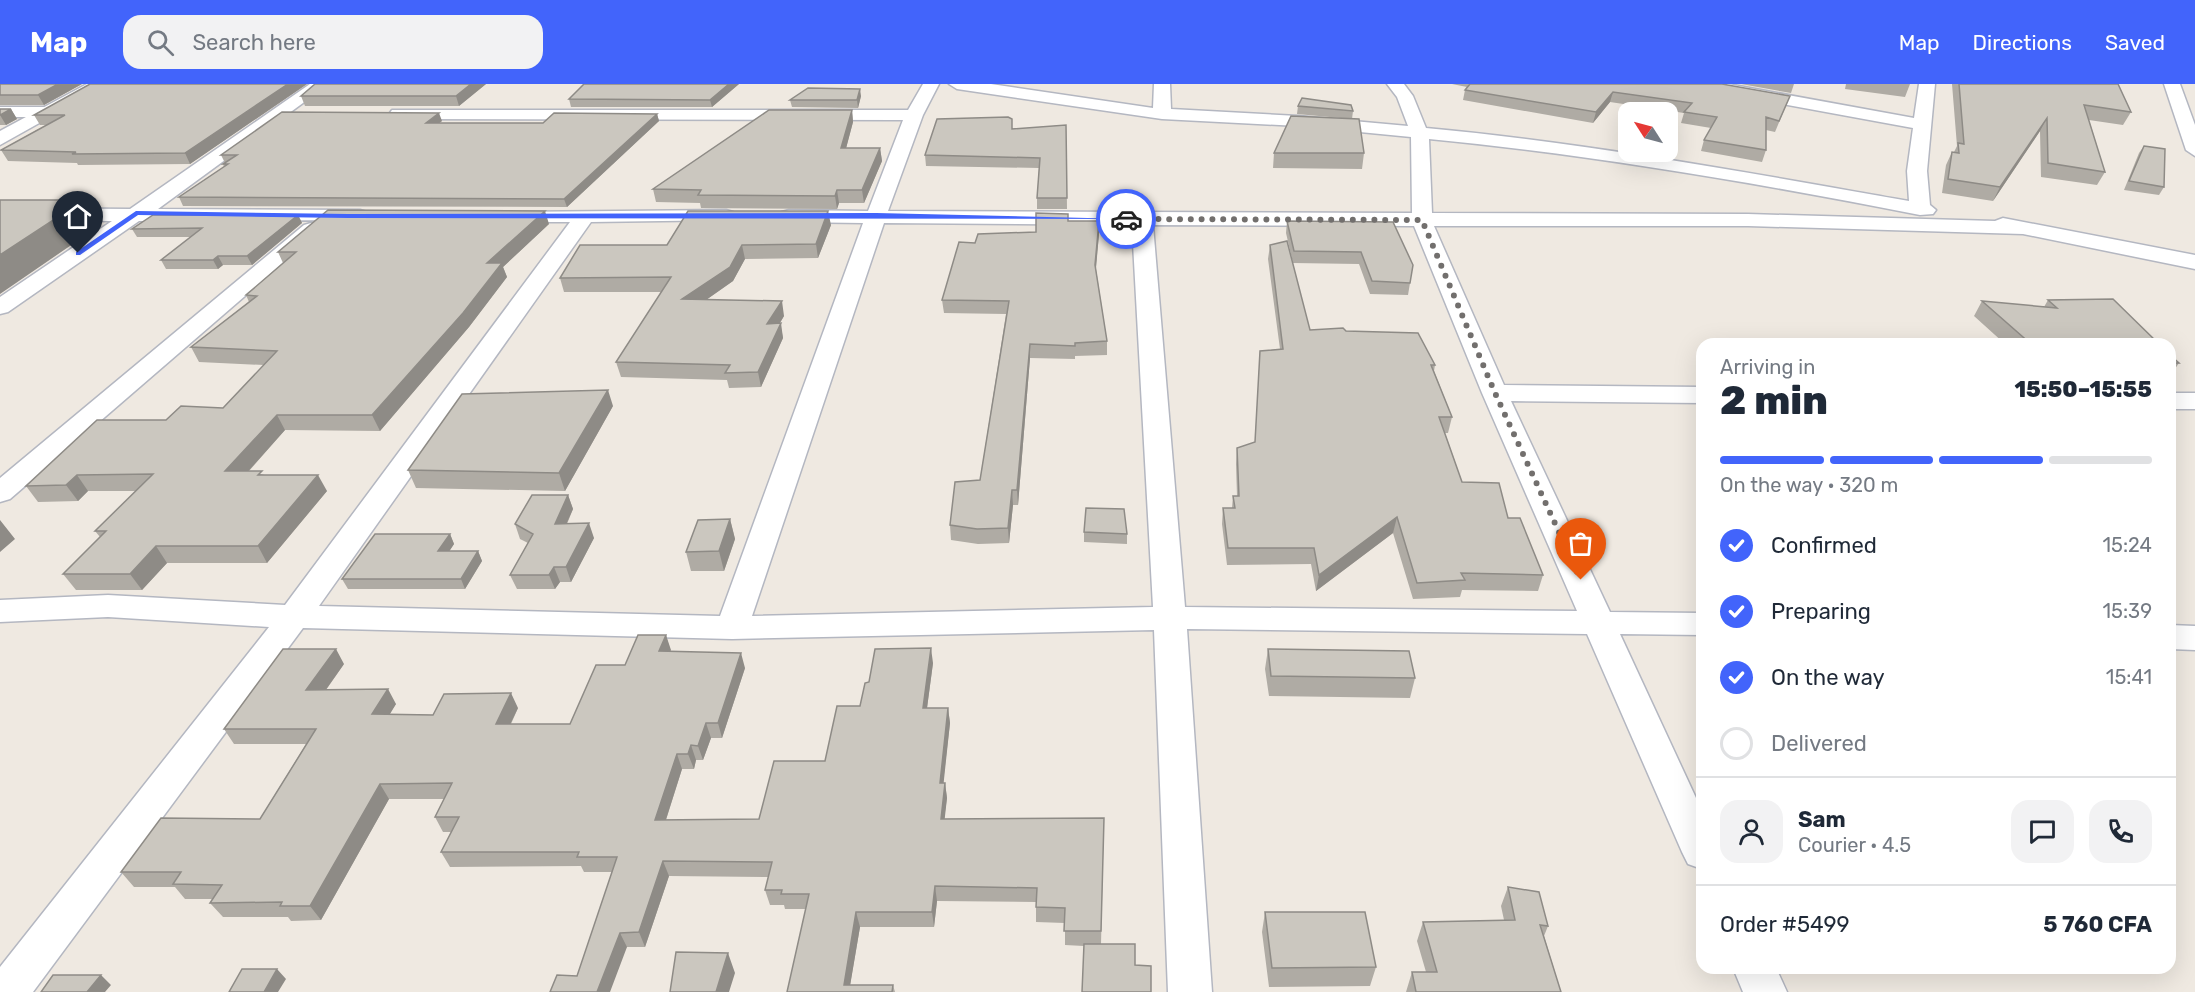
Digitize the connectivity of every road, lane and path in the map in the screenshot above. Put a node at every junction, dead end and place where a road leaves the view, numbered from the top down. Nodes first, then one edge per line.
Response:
1 (100, 84) edge
2 (321, 84) edge
3 (931, 84) edge
4 (957, 84) edge
5 (1162, 84) edge
6 (1395, 84) edge
7 (1701, 84) edge
8 (1927, 84) edge
9 (2172, 84) edge
10 (0, 112) edge
11 (49, 112) junction
12 (281, 113) junction
13 (305, 113) edge
14 (376, 113) edge
15 (1162, 114) junction
16 (914, 115) junction
17 (1920, 124) junction
18 (1420, 134) junction
19 (0, 139) edge
20 (2195, 150) edge
21 (1920, 209) junction
22 (136, 213) junction
23 (0, 214) edge
24 (876, 215) junction
25 (327, 216) junction
26 (384, 216) edge
27 (487, 216) edge
28 (585, 216) junction
29 (748, 216) edge
30 (771, 216) edge
31 (1142, 219) junction
32 (1422, 220) junction
33 (2023, 228) junction
34 (2195, 262) edge
35 (0, 307) edge
36 (1495, 393) junction
37 (1696, 395) edge
38 (2176, 401) edge
39 (2195, 401) edge
40 (0, 493) edge
41 (0, 611) edge
42 (294, 617) junction
43 (1170, 618) junction
44 (1600, 622) junction
45 (1696, 624) edge
46 (732, 628) junction
47 (2176, 637) edge
48 (2195, 638) edge
49 (1696, 838) edge
50 (1757, 974) edge
51 (7, 992) edge
52 (1190, 992) edge
53 (1765, 992) edge

1 - 11 street
2 - 12 street
3 - 16 street
4 - 15 street
5 - 15 street
6 - 18 street
7 - 17 street
8 - 17 street
9 - 20 street
10 - 11 street
11 - 19 street
12 - 13 street
12 - 22 street
14 - 16 street
15 - 18 street
16 - 24 street
17 - 21 street
18 - 21 street
18 - 32 street
21 - 33 street
22 - 23 street
22 - 25 street
22 - 35 street
24 - 30 street
24 - 31 street
24 - 46 street
25 - 26 street
25 - 40 street
27 - 28 street
28 - 29 street
28 - 42 street
31 - 32 street
31 - 43 street
32 - 33 street
32 - 36 street
33 - 34 street
36 - 37 street
36 - 44 street
38 - 39 street
41 - 42 street
42 - 46 street
42 - 51 street
43 - 44 street
43 - 46 street
43 - 52 street
44 - 45 street
44 - 49 street
47 - 48 street
50 - 53 street

